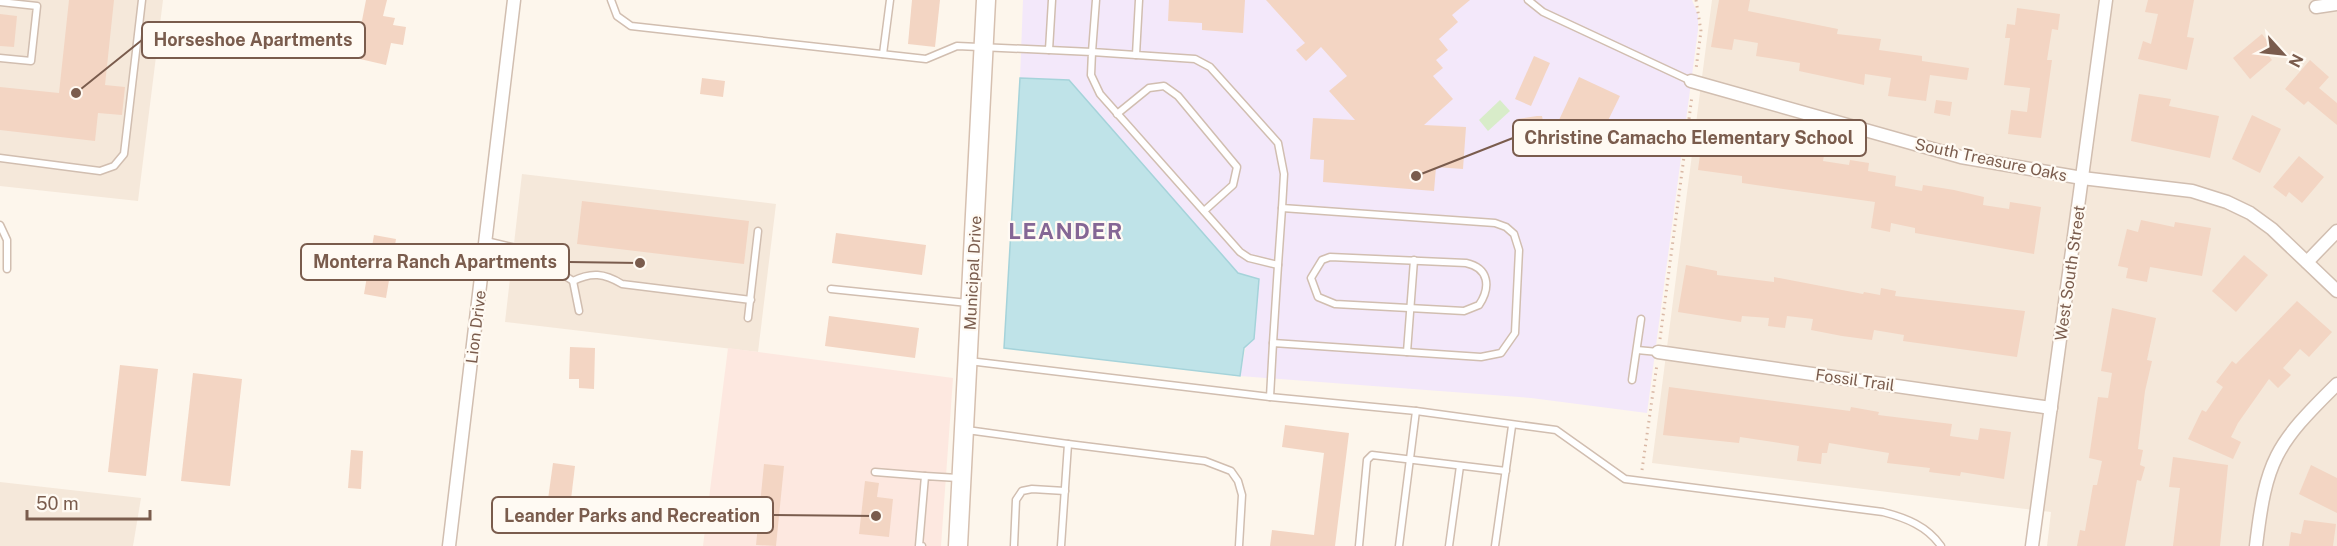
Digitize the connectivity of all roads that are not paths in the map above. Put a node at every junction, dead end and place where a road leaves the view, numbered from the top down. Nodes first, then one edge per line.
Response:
1 (142, 0) edge
2 (514, 0) edge
3 (611, 0) edge
4 (890, 0) edge
5 (986, 0) edge
6 (1052, 0) edge
7 (1096, 0) edge
8 (1140, 0) edge
9 (1528, 0) edge
10 (2106, 0) edge
11 (0, 2) edge
12 (2337, 4) edge
13 (2316, 7) dead end
14 (984, 47) junction
15 (1049, 50) junction
16 (1092, 52) junction
17 (884, 54) junction
18 (1136, 55) junction
19 (0, 58) edge
20 (1693, 82) joint
21 (1117, 114) junction
22 (0, 158) edge
23 (2082, 178) junction
24 (1282, 208) junction
25 (1204, 211) junction
26 (0, 225) edge
27 (758, 231) dead end
28 (2337, 231) edge
29 (486, 241) junction
30 (1414, 260) junction
31 (2307, 262) junction
32 (1278, 265) junction
33 (7, 269) dead end
34 (573, 281) junction
35 (831, 289) dead end
36 (2337, 291) edge
37 (751, 300) junction
38 (972, 304) junction
39 (1410, 308) junction
40 (579, 310) dead end
41 (748, 318) dead end
42 (1641, 319) dead end
43 (1273, 343) junction
44 (1637, 350) junction
45 (1407, 352) junction
46 (1658, 352) joint
47 (969, 362) junction
48 (1632, 380) dead end
49 (2337, 384) edge
50 (1270, 397) junction
51 (2051, 408) junction
52 (1416, 411) junction
53 (1512, 426) junction
54 (966, 430) junction
55 (1068, 444) junction
56 (1411, 459) junction
57 (1460, 465) junction
58 (1506, 471) junction
59 (875, 472) dead end
60 (925, 476) junction
61 (963, 479) junction
62 (1065, 491) junction
63 (449, 546) edge
64 (922, 546) edge
65 (958, 546) edge
66 (1014, 546) edge
67 (1061, 546) edge
68 (1239, 546) edge
69 (1359, 546) edge
70 (1400, 546) edge
71 (1449, 546) edge
72 (1496, 546) edge
73 (1941, 546) edge
74 (2032, 546) edge
75 (2256, 546) edge

1 - 22 lane
2 - 29 street, Lion Drive
3 - 17 lane
4 - 17 lane
5 - 14 street, Municipal Drive
6 - 15 lane
7 - 16 lane
8 - 18 lane
9 - 20 lane
10 - 23 street, West South Street
11 - 19 lane
12 - 13 street
14 - 15 lane
14 - 17 lane
14 - 38 street, Municipal Drive
15 - 16 lane
16 - 18 lane
16 - 21 lane
18 - 24 lane
20 - 23 street, South Treasure Oaks
21 - 25 lane
21 - 25 lane
23 - 31 street, South Treasure Oaks
23 - 51 street, West South Street
24 - 32 lane
24 - 45 lane
25 - 32 lane
26 - 33 lane
27 - 37 lane
28 - 31 street
29 - 34 lane
29 - 63 street, Lion Drive
30 - 39 lane
30 - 39 lane
30 - 39 lane
31 - 36 street, South Treasure Oaks
32 - 43 lane
34 - 37 lane
34 - 40 lane
35 - 38 lane
37 - 41 lane
38 - 47 street, Municipal Drive
39 - 45 lane
42 - 44 lane
43 - 45 lane
43 - 50 lane
44 - 46 lane
44 - 48 lane
46 - 51 street, Fossil Trail
47 - 50 lane
47 - 54 street, Municipal Drive
49 - 75 street
50 - 52 lane
51 - 74 street, West South Street
52 - 53 lane
52 - 56 lane
53 - 58 lane
53 - 73 lane
54 - 55 lane
54 - 61 street, Municipal Drive
55 - 62 lane
55 - 68 lane
56 - 57 lane
56 - 69 lane
56 - 70 lane
57 - 58 lane
57 - 71 lane
58 - 72 lane
59 - 60 lane
60 - 61 lane
60 - 64 lane
61 - 65 street, Municipal Drive
62 - 66 lane
62 - 67 lane

